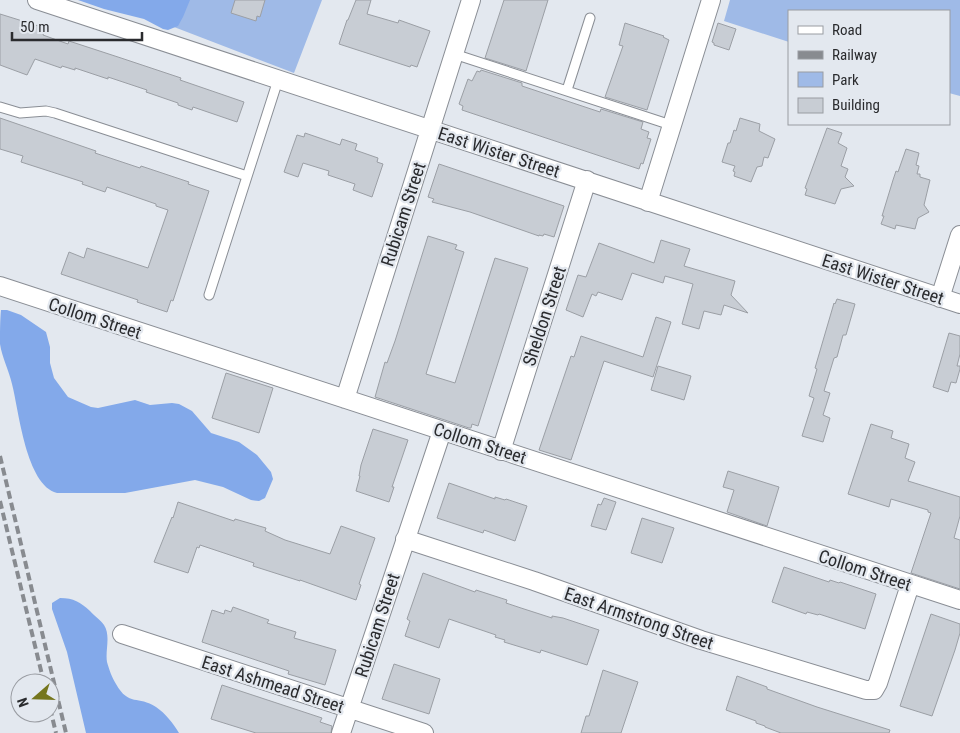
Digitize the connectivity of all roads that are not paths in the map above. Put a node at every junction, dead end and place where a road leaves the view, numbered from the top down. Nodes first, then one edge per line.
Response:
1 (37, 0) edge
2 (471, 0) edge
3 (711, 0) edge
4 (590, 18) dead end
5 (454, 54) junction
6 (278, 80) junction
7 (566, 90) junction
8 (0, 107) edge
9 (671, 125) junction
10 (430, 130) junction
11 (247, 176) junction
12 (587, 180) junction
13 (648, 202) junction
14 (960, 236) edge
15 (0, 286) edge
16 (209, 295) dead end
17 (940, 298) junction
18 (960, 304) edge
19 (345, 399) junction
20 (442, 431) junction
21 (501, 451) junction
22 (405, 539) junction
23 (910, 585) junction
24 (960, 600) edge
25 (122, 634) dead end
26 (349, 709) junction
27 (341, 733) edge
28 (424, 733) edge

1 - 6 street, East Wister Street
2 - 5 street, Rubicam Street
3 - 9 street
4 - 7 lane
5 - 7 lane
5 - 10 street, Rubicam Street
6 - 10 street, East Wister Street
6 - 11 lane
7 - 9 lane
8 - 11 lane
9 - 13 street
10 - 12 street, East Wister Street
10 - 19 street, Rubicam Street
11 - 16 lane
12 - 13 street, East Wister Street
12 - 21 street, Sheldon Street
13 - 17 street, East Wister Street
14 - 17 street
15 - 19 street, Collom Street
17 - 18 street, East Wister Street
19 - 20 street, Collom Street
20 - 21 street, Collom Street
20 - 22 street, Rubicam Street
21 - 23 street, Collom Street
22 - 23 street, East Armstrong Street
22 - 26 street, Rubicam Street
23 - 24 street, Collom Street
25 - 26 street, East Ashmead Street
26 - 27 street, Rubicam Street
26 - 28 street, East Ashmead Street

